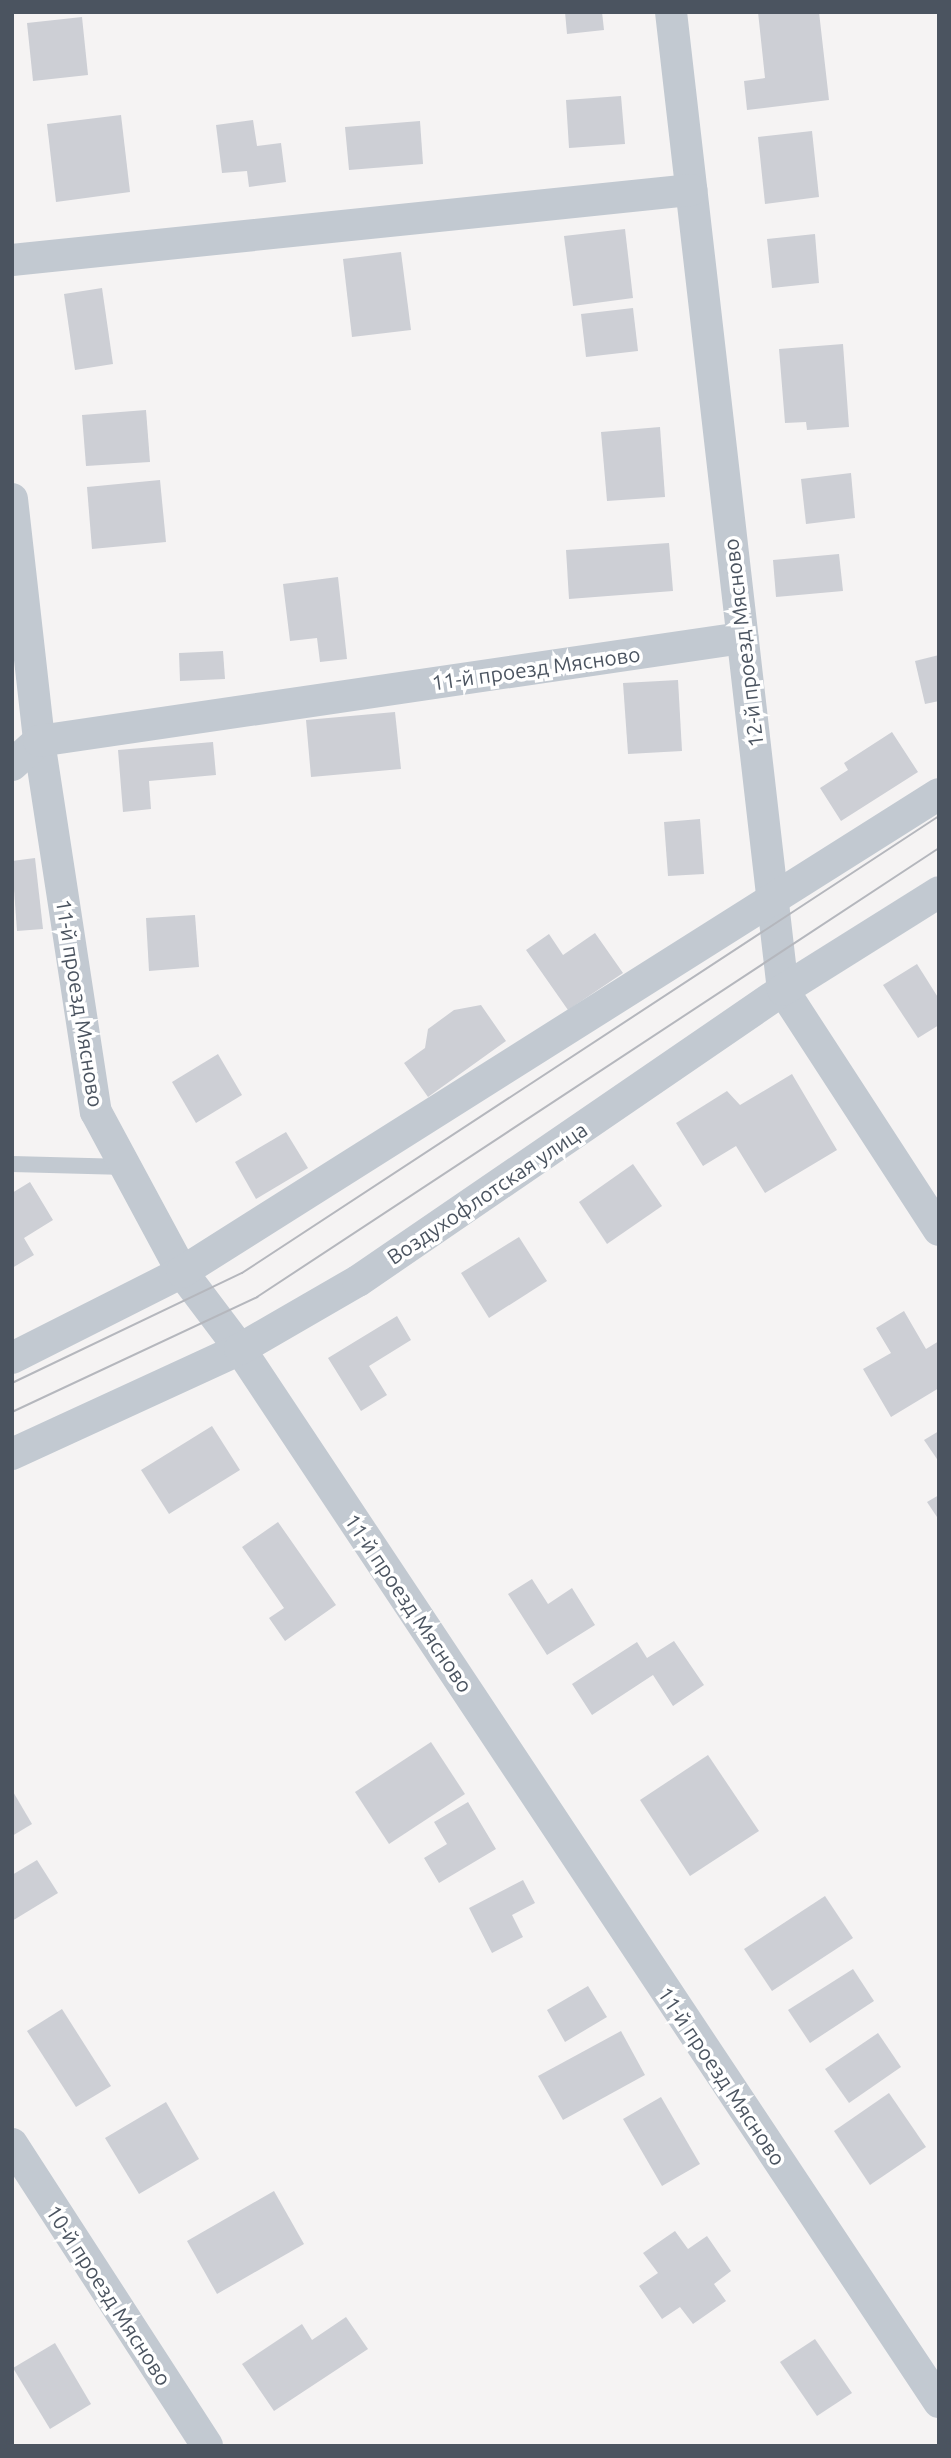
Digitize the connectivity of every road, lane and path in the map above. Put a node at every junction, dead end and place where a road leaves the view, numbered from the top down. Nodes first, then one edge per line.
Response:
1 (671, 12) edge
2 (691, 190) junction
3 (12, 261) edge
4 (12, 499) edge
5 (741, 638) junction
6 (39, 741) junction
7 (12, 765) edge
8 (939, 794) edge
9 (939, 892) edge
10 (773, 900) junction
11 (783, 990) junction
12 (12, 1164) edge
13 (126, 1167) junction
14 (939, 1230) edge
15 (182, 1272) junction
16 (240, 1349) junction
17 (12, 1358) edge
18 (12, 1454) edge
19 (12, 2144) edge
20 (939, 2402) edge
21 (207, 2446) edge

1 - 2 street, 12-й проезд Мясново
2 - 3 street
2 - 5 street, 12-й проезд Мясново
4 - 6 street, 11-й проезд Мясново
5 - 6 street, 11-й проезд Мясново
5 - 10 street, 12-й проезд Мясново
6 - 7 street
6 - 13 street, 11-й проезд Мясново
8 - 10 street
9 - 11 street, Воздухофлотская улица
10 - 11 street, 12-й проезд Мясново
10 - 15 street
11 - 14 street, 12-й проезд Мясново
11 - 16 street, Воздухофлотская улица
12 - 13 lane
13 - 15 street, 11-й проезд Мясново
15 - 16 street, 11-й проезд Мясново
15 - 17 street
16 - 18 street, Воздухофлотская улица
16 - 20 street, 11-й проезд Мясново
19 - 21 street, 10-й проезд Мясново

